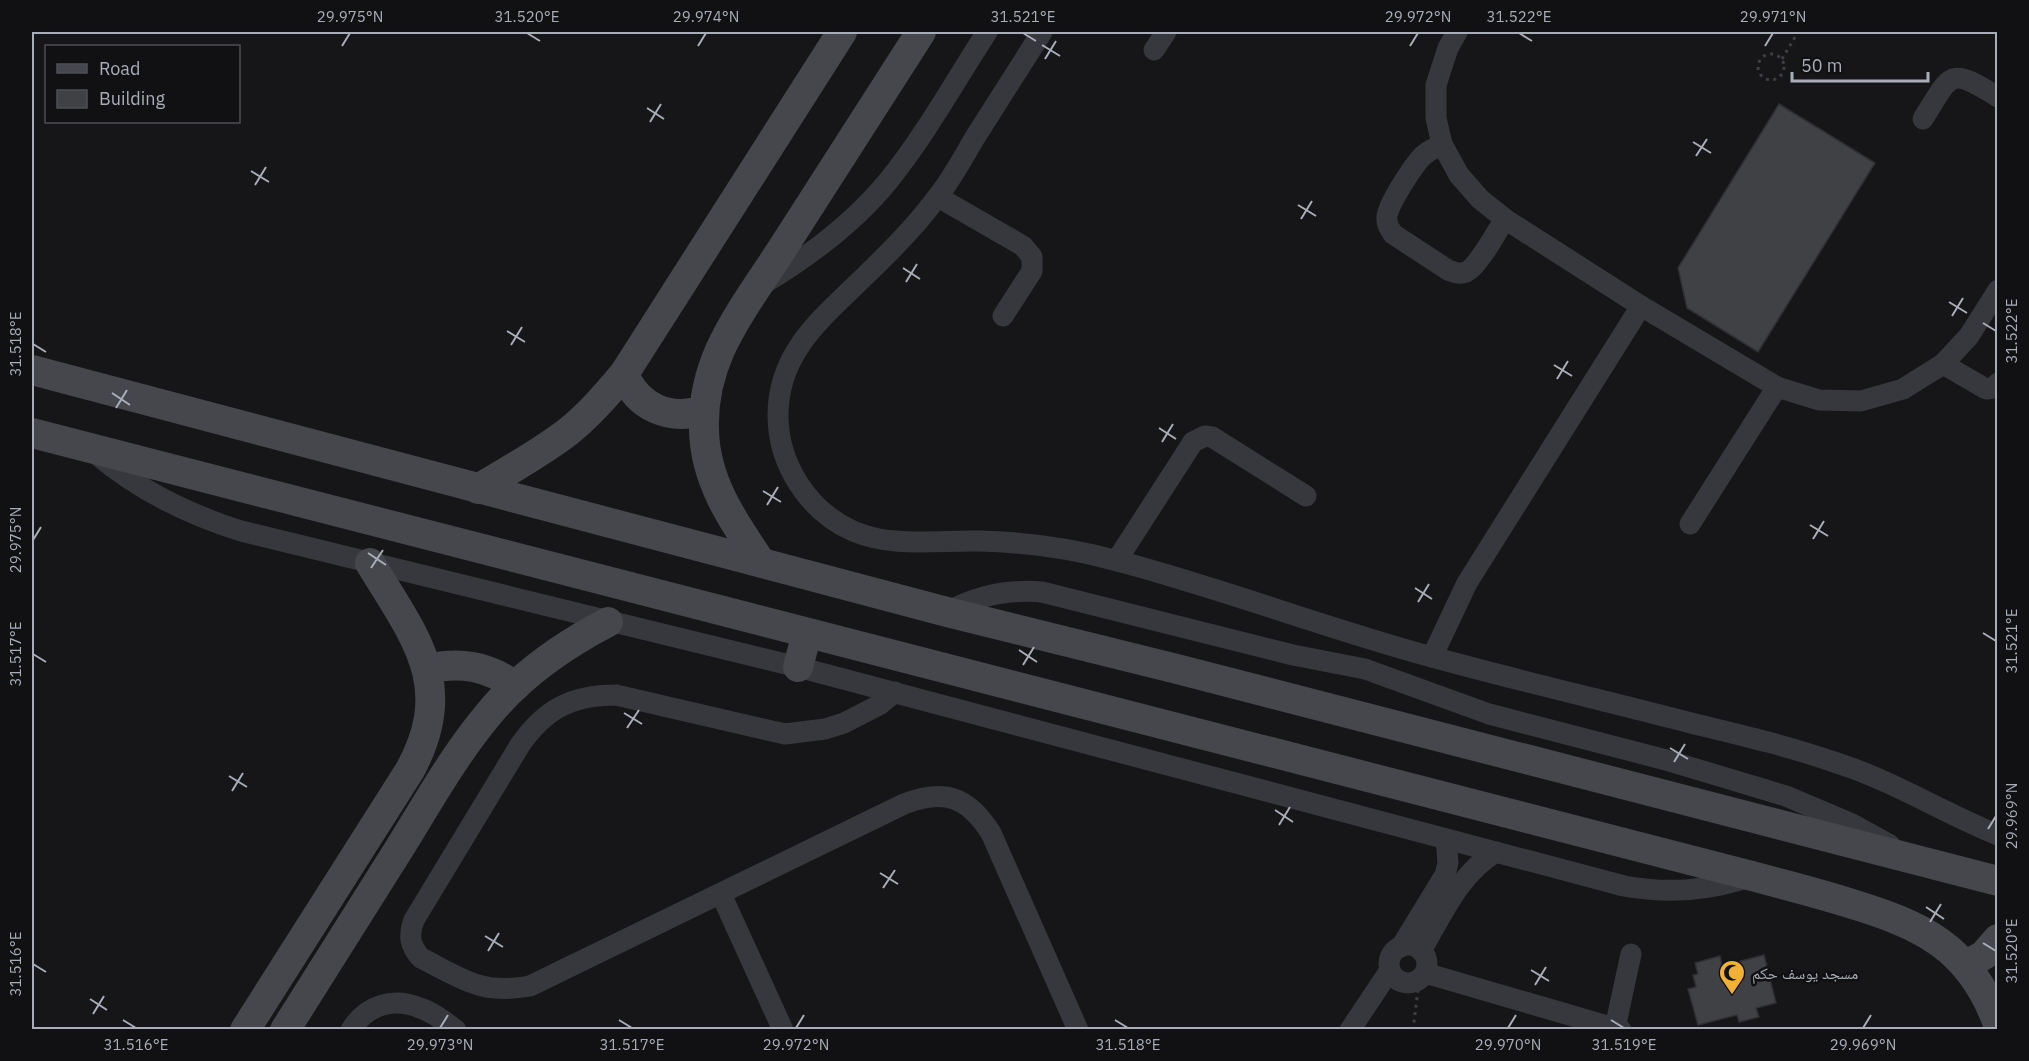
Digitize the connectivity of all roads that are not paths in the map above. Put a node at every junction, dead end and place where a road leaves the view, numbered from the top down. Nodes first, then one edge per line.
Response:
1 (842, 32) edge
2 (921, 32) edge
3 (987, 32) edge
4 (1042, 32) edge
5 (1166, 32) edge
6 (1457, 32) edge
7 (1154, 50) dead end
8 (1998, 97) edge
9 (1923, 119) dead end
10 (1442, 144) junction
11 (938, 197) junction
12 (1505, 219) junction
13 (758, 287) junction
14 (1997, 291) edge
15 (1641, 306) junction
16 (1003, 316) dead end
17 (1943, 364) junction
18 (32, 370) edge
19 (624, 374) junction
20 (1998, 383) edge
21 (1777, 387) junction
22 (704, 410) junction
23 (32, 433) edge
24 (90, 449) junction
25 (478, 489) junction
26 (1306, 496) dead end
27 (1690, 524) dead end
28 (1117, 560) junction
29 (760, 561) junction
30 (370, 563) junction
31 (947, 612) junction
32 (608, 622) junction
33 (807, 633) junction
34 (1432, 657) junction
35 (798, 667) junction
36 (427, 669) junction
37 (514, 686) junction
38 (895, 692) junction
39 (1998, 835) edge
40 (1446, 839) junction
41 (1496, 852) junction
42 (1916, 860) junction
43 (1752, 876) junction
44 (1998, 881) edge
45 (721, 894) junction
46 (1998, 939) edge
47 (1411, 949) junction
48 (1631, 954) dead end
49 (1966, 965) junction
50 (1390, 970) junction
51 (1422, 976) junction
52 (1998, 1024) edge
53 (245, 1029) edge
54 (285, 1029) edge
55 (351, 1029) edge
56 (456, 1029) edge
57 (783, 1029) edge
58 (1078, 1029) edge
59 (1350, 1029) edge
60 (1618, 1029) edge

1 - 19 street
2 - 13 street
3 - 13 street
4 - 11 street
5 - 7 street
6 - 10 street
8 - 9 street
10 - 12 street
10 - 12 street
11 - 16 street
11 - 28 street
12 - 15 street
13 - 22 street
14 - 17 street
15 - 21 street
15 - 34 street
17 - 20 street
17 - 21 street
18 - 25 street
19 - 22 street
19 - 25 street
21 - 27 street
22 - 29 street
23 - 24 street
24 - 30 street
24 - 33 street
25 - 29 street
26 - 28 street
28 - 34 street
29 - 31 street
30 - 32 street
30 - 36 street
31 - 42 street
31 - 42 street
32 - 35 street
32 - 37 street
33 - 35 street
33 - 43 street
34 - 39 street
35 - 38 street
36 - 37 street
36 - 53 street
37 - 54 street
38 - 40 street
38 - 45 street
40 - 41 street
40 - 47 street
41 - 43 street
41 - 47 street
42 - 44 street
43 - 49 street
45 - 57 street
45 - 58 street
46 - 49 street
47 - 50 street
47 - 51 street
48 - 60 street
49 - 52 street
50 - 51 street
50 - 59 street
51 - 60 street
55 - 56 street

